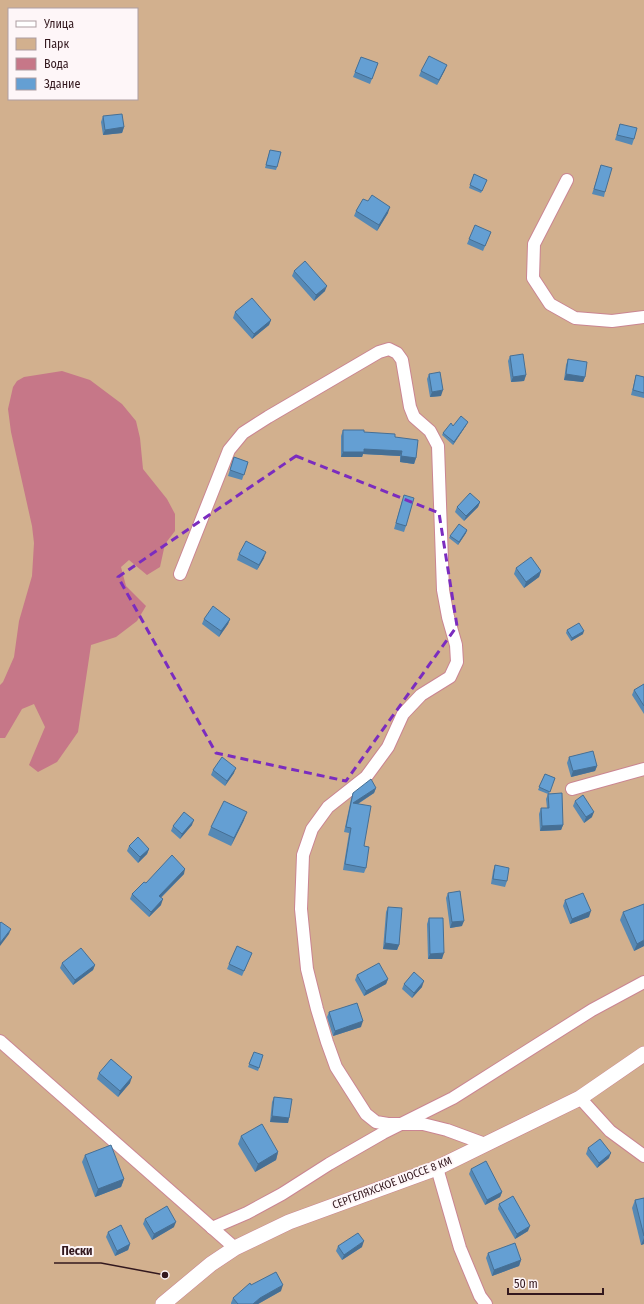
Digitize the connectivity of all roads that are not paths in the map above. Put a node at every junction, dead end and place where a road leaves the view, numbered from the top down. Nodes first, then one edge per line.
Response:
1 (567, 180) dead end
2 (644, 317) edge
3 (180, 574) dead end
4 (644, 769) edge
5 (572, 789) dead end
6 (644, 982) edge
7 (0, 1041) edge
8 (644, 1054) edge
9 (580, 1098) junction
10 (402, 1124) junction
11 (486, 1144) junction
12 (644, 1156) edge
13 (437, 1168) junction
14 (212, 1228) junction
15 (235, 1248) junction
16 (164, 1304) edge
17 (486, 1304) edge

1 - 2 street
3 - 10 street
4 - 5 street
6 - 10 street
7 - 14 street
8 - 9 main road, СЕРГЕЛЯХСКОЕ ШОССЕ 8 КМ
9 - 11 main road, СЕРГЕЛЯХСКОЕ ШОССЕ 8 КМ
9 - 12 street
10 - 11 street
10 - 14 street
11 - 13 main road, СЕРГЕЛЯХСКОЕ ШОССЕ 8 КМ
13 - 15 main road, СЕРГЕЛЯХСКОЕ ШОССЕ 8 КМ
13 - 17 street
14 - 15 street
15 - 16 main road, СЕРГЕЛЯХСКОЕ ШОССЕ 8 КМ

